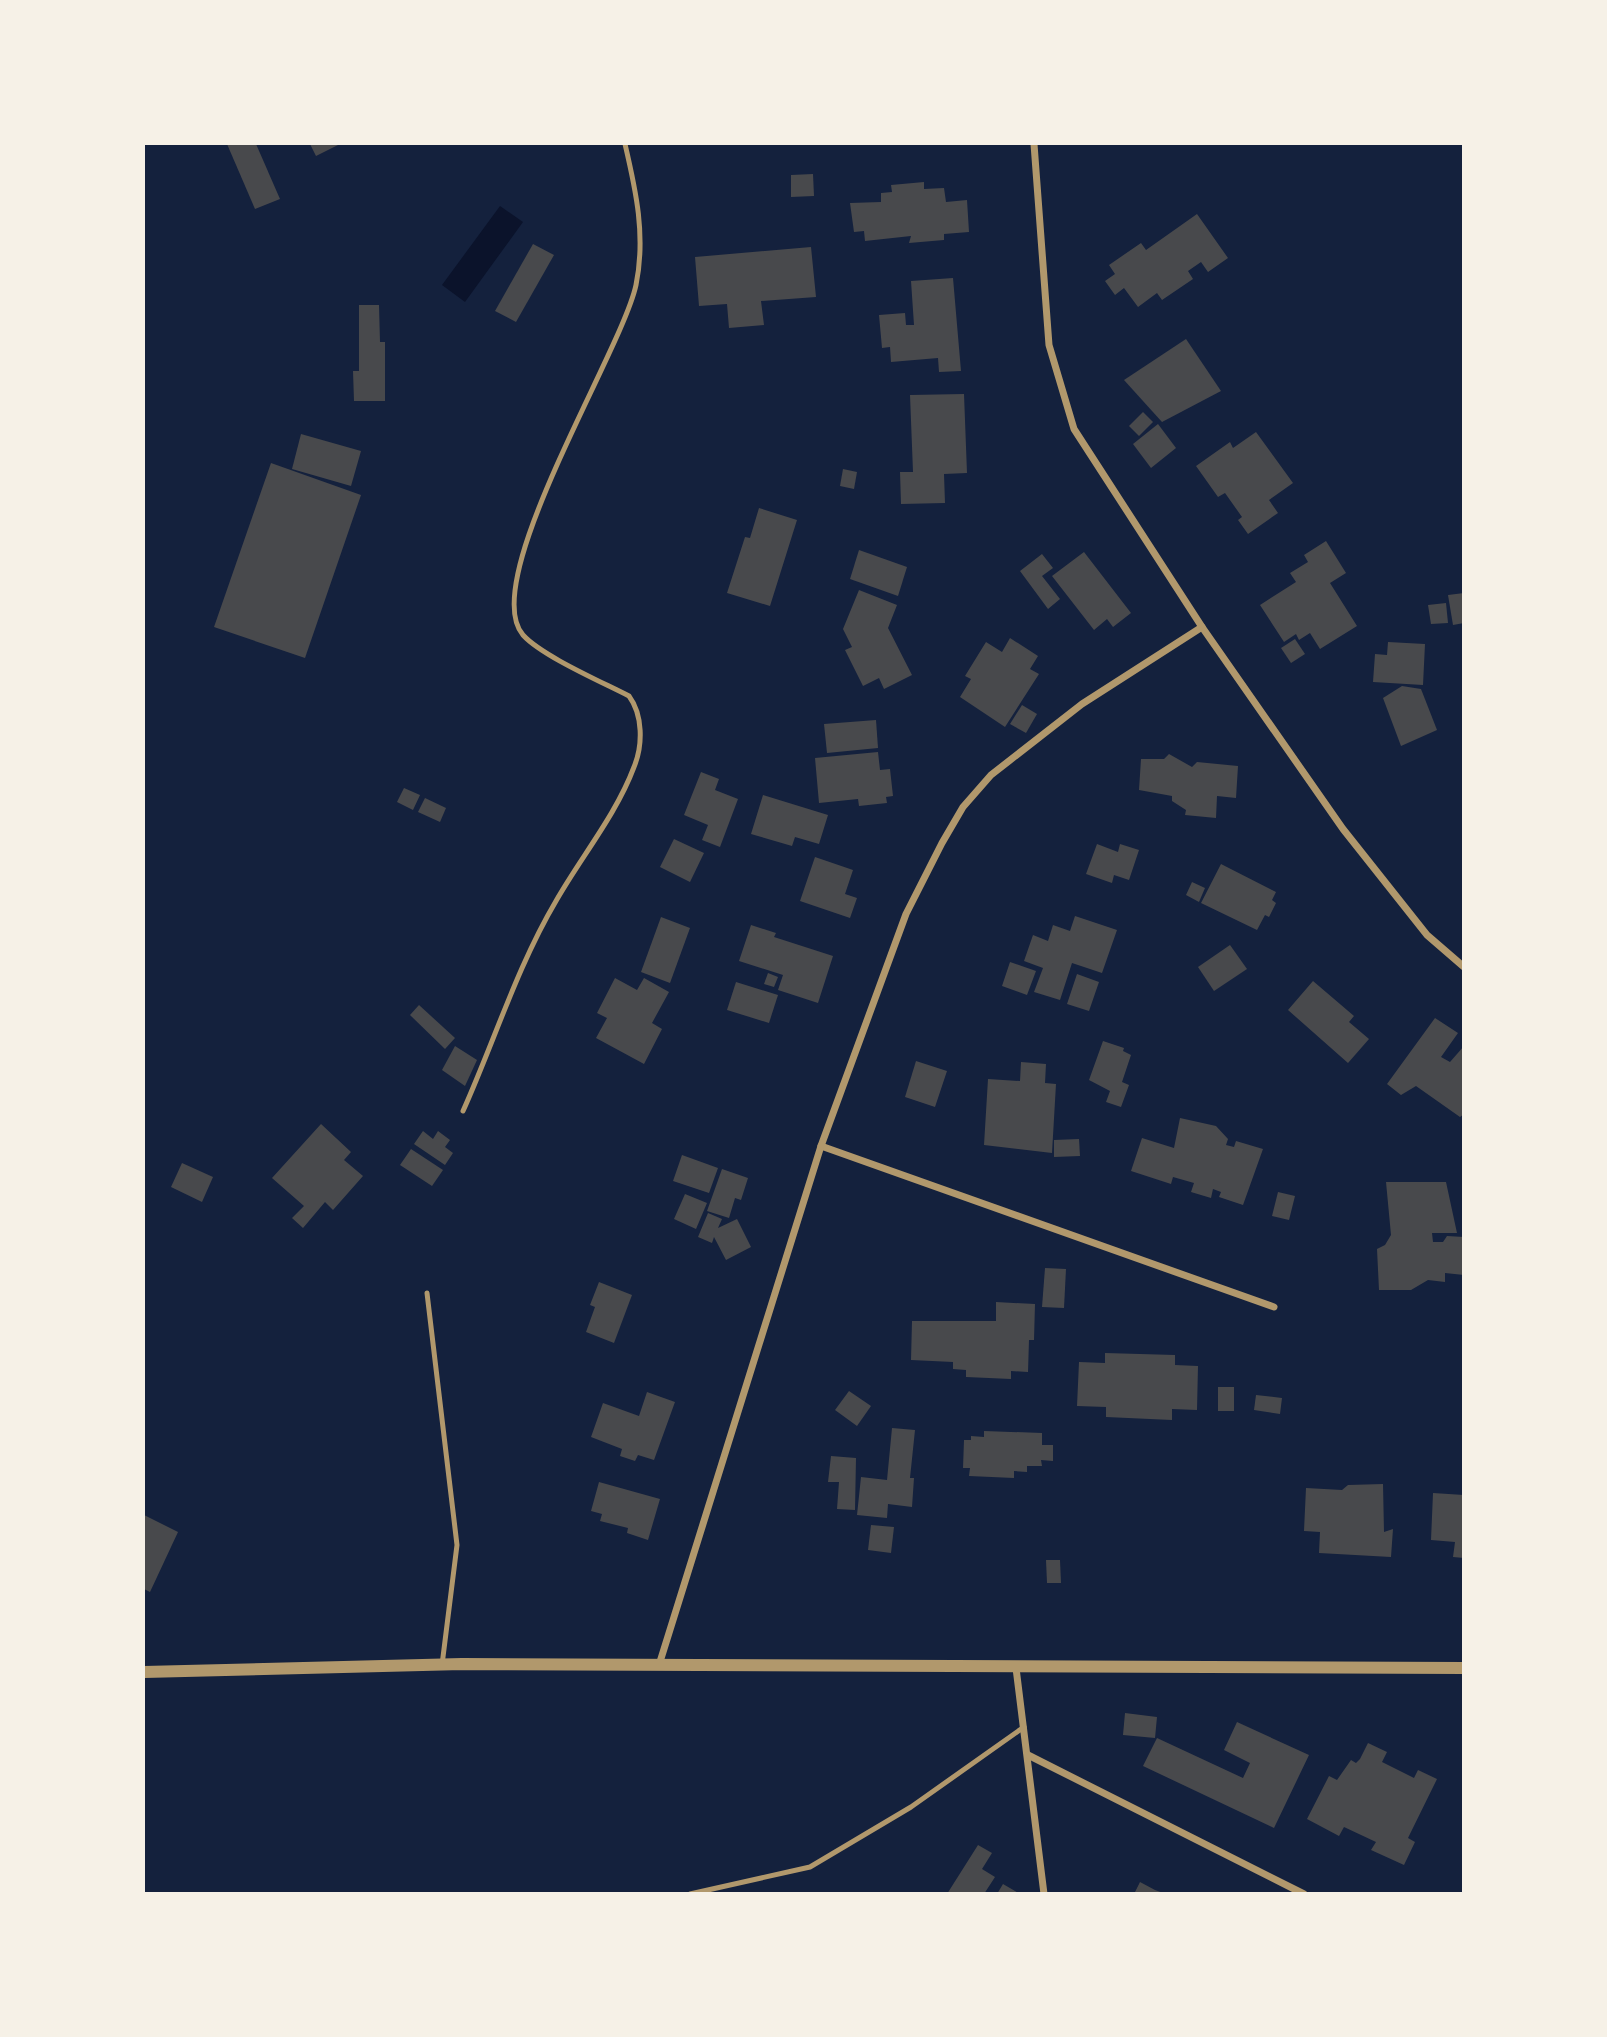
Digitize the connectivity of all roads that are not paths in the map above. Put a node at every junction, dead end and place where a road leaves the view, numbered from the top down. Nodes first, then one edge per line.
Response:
1 (625, 144) edge
2 (1034, 144) edge
3 (1202, 627) junction
4 (1464, 967) edge
5 (463, 1111) dead end
6 (821, 1146) junction
7 (427, 1293) dead end
8 (1274, 1307) dead end
9 (442, 1665) junction
10 (659, 1666) junction
11 (1016, 1668) junction
12 (1464, 1668) edge
13 (144, 1672) edge
14 (1024, 1727) junction
15 (1028, 1755) junction
16 (690, 1894) edge
17 (1044, 1894) edge
18 (1304, 1894) edge

1 - 5 lane
2 - 3 street
3 - 4 street
3 - 6 street
6 - 8 street
6 - 10 street
7 - 9 lane
9 - 10 street
9 - 13 street
10 - 11 street
11 - 12 street
11 - 14 street
14 - 15 street
14 - 16 lane
15 - 17 street
15 - 18 street

